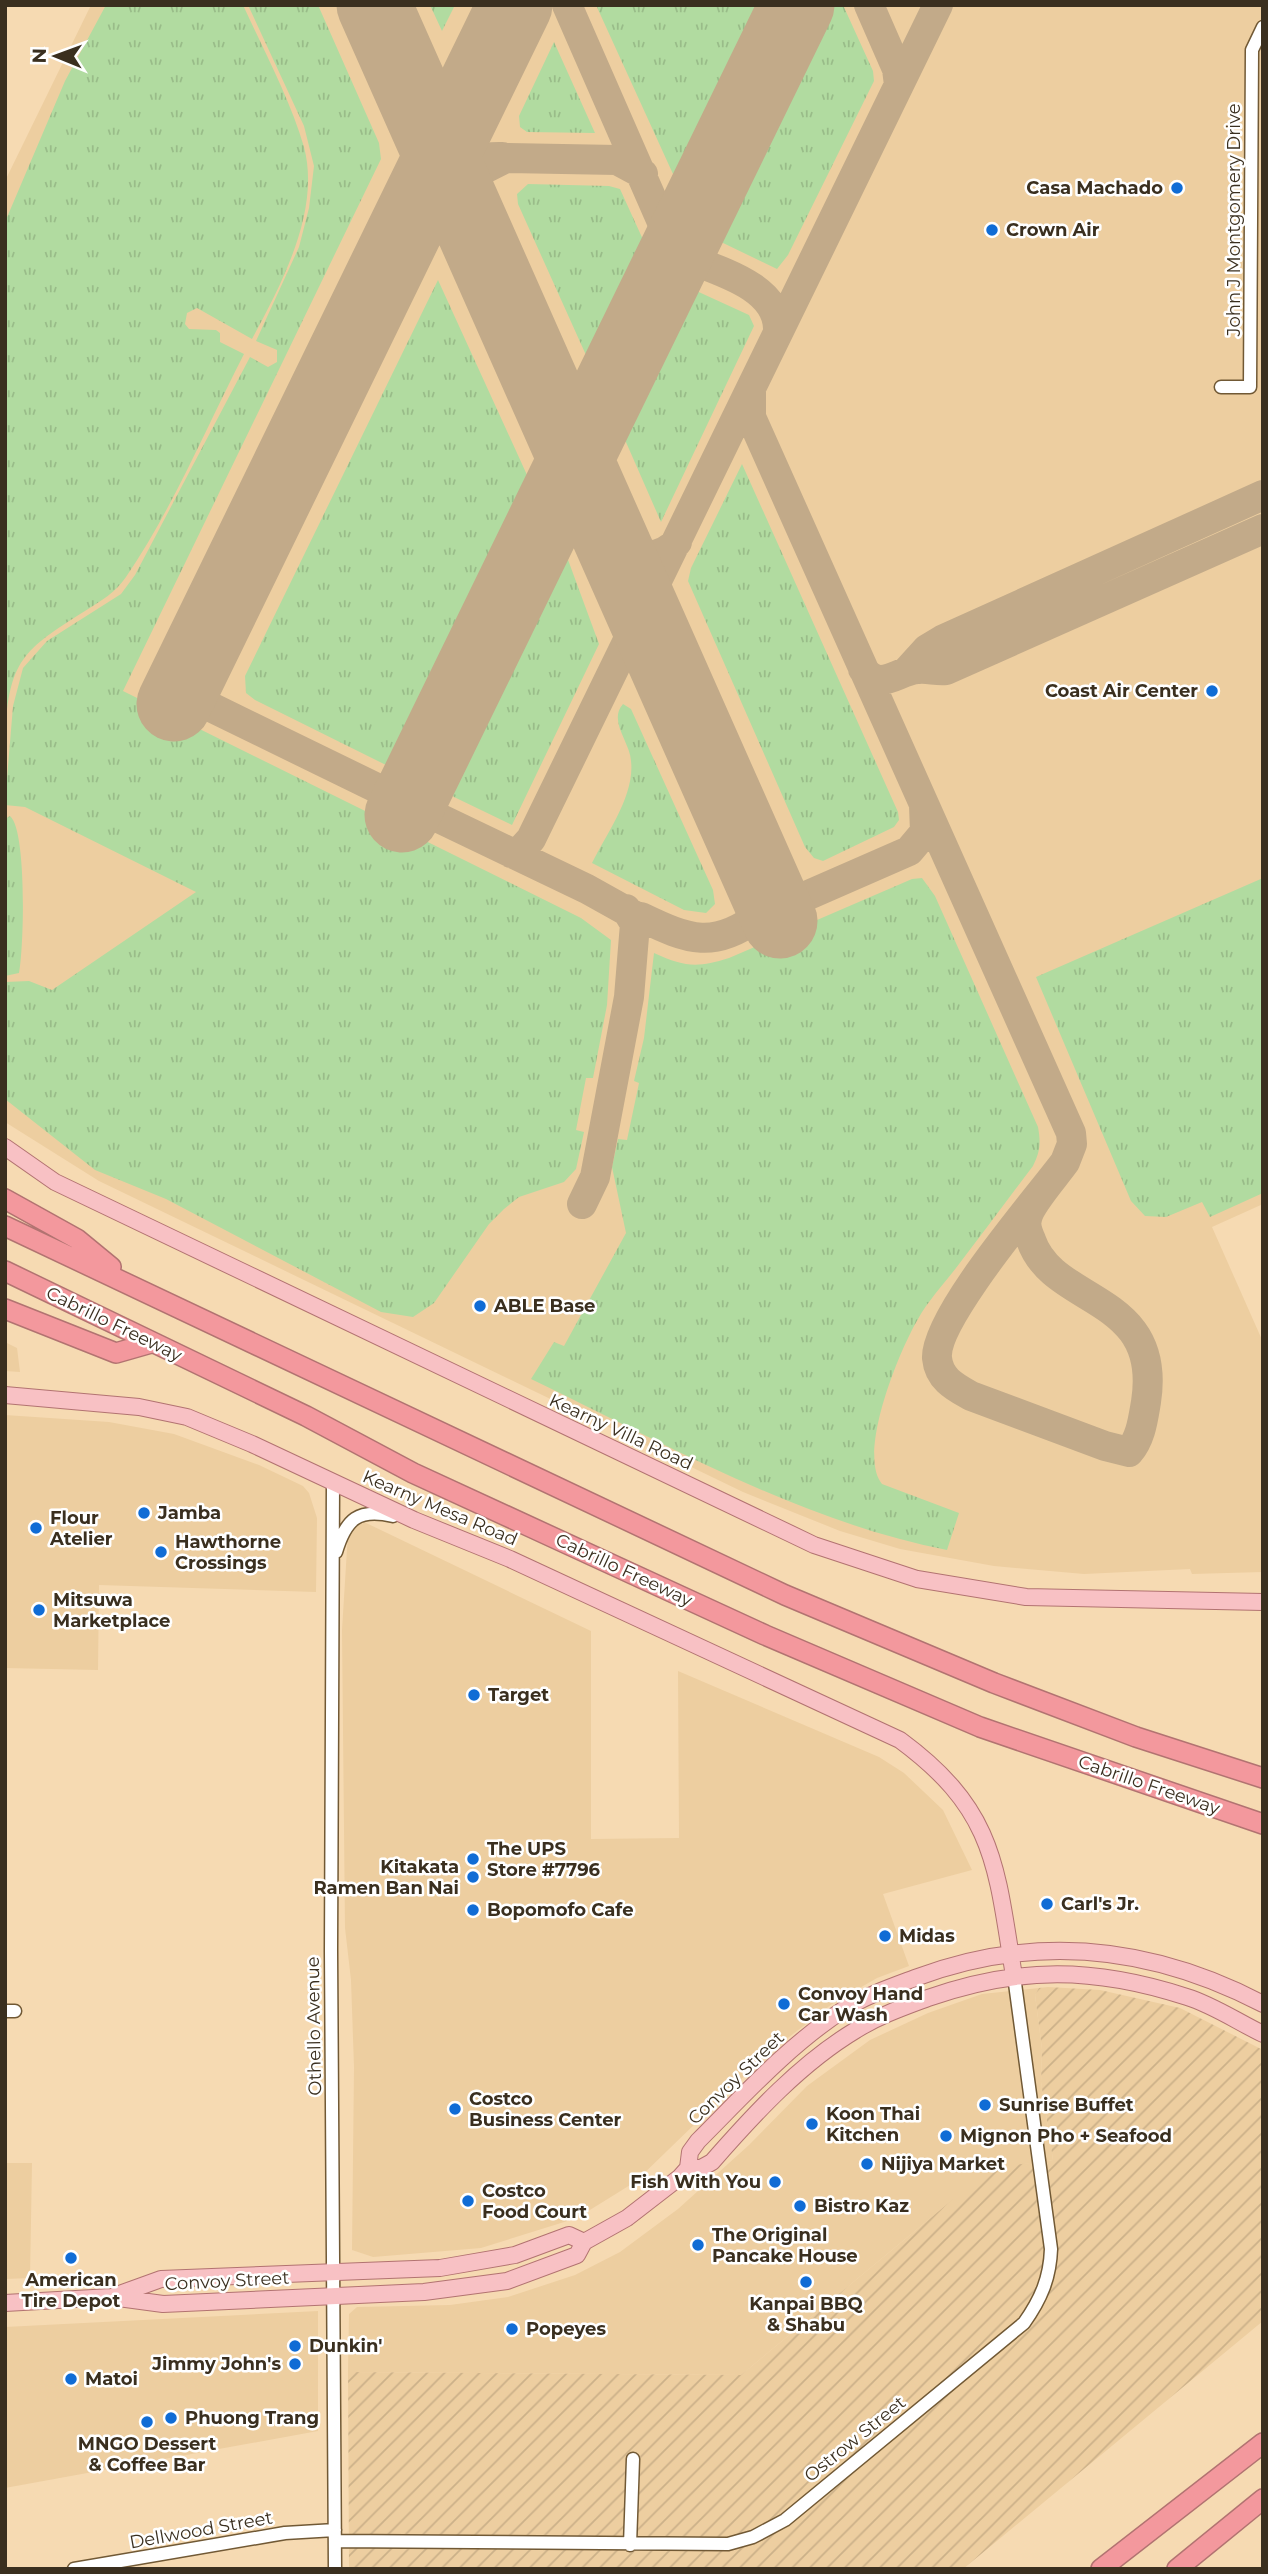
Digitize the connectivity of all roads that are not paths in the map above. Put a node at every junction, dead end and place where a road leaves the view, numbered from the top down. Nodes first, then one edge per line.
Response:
1 (1263, 27) edge
2 (1221, 387) dead end
3 (5, 1147) edge
4 (5, 1199) edge
5 (5, 1226) edge
6 (5, 1271) edge
7 (134, 1285) junction
8 (5, 1309) edge
9 (151, 1343) junction
10 (5, 1395) edge
11 (333, 1482) junction
12 (414, 1520) junction
13 (331, 1580) junction
14 (1263, 1602) edge
15 (1263, 1778) edge
16 (1263, 1824) edge
17 (1010, 1953) junction
18 (1014, 1976) junction
19 (1263, 2004) edge
20 (1263, 2034) edge
21 (688, 2168) junction
22 (584, 2242) junction
23 (543, 2244) junction
24 (332, 2270) junction
25 (465, 2287) junction
26 (333, 2295) junction
27 (111, 2297) junction
28 (5, 2304) edge
29 (1263, 2433) edge
30 (1263, 2443) edge
31 (633, 2459) dead end
32 (1214, 2481) junction
33 (1263, 2500) edge
34 (1263, 2508) edge
35 (335, 2535) junction
36 (630, 2545) junction
37 (1185, 2563) edge
38 (74, 2569) edge
39 (335, 2569) edge
40 (1101, 2569) edge

1 - 2 street, John J Montgomery Drive
3 - 14 main road, Kearny Villa Road
4 - 7 highway
5 - 7 highway
6 - 9 highway, Cabrillo Freeway
7 - 15 highway
8 - 9 highway
9 - 16 highway, Cabrillo Freeway
10 - 11 main road, Kearny Mesa Road
11 - 12 main road, Kearny Mesa Road
11 - 13 street, Othello Avenue
12 - 13 street
12 - 17 main road, Kearny Mesa Road
13 - 24 street, Othello Avenue
17 - 18 main road, Kearny Mesa Road
17 - 19 main road, Convoy Street
17 - 21 main road, Convoy Street
18 - 20 main road, Convoy Street
18 - 21 main road, Convoy Street
18 - 36 street, Ostrow Street
21 - 22 main road, Convoy Street
22 - 23 main road, Convoy Street
22 - 25 main road, Convoy Street
23 - 24 main road, Convoy Street
23 - 25 main road
24 - 26 street, Othello Avenue
24 - 27 main road, Convoy Street
25 - 26 main road, Convoy Street
26 - 27 main road, Convoy Street
26 - 35 street, Othello Avenue
27 - 28 main road, Convoy Street
29 - 32 highway
30 - 32 highway
31 - 36 street
32 - 40 highway
33 - 37 highway
34 - 37 highway
35 - 36 street, Ostrow Street
35 - 38 street, Dellwood Street
35 - 39 street, Othello Avenue

